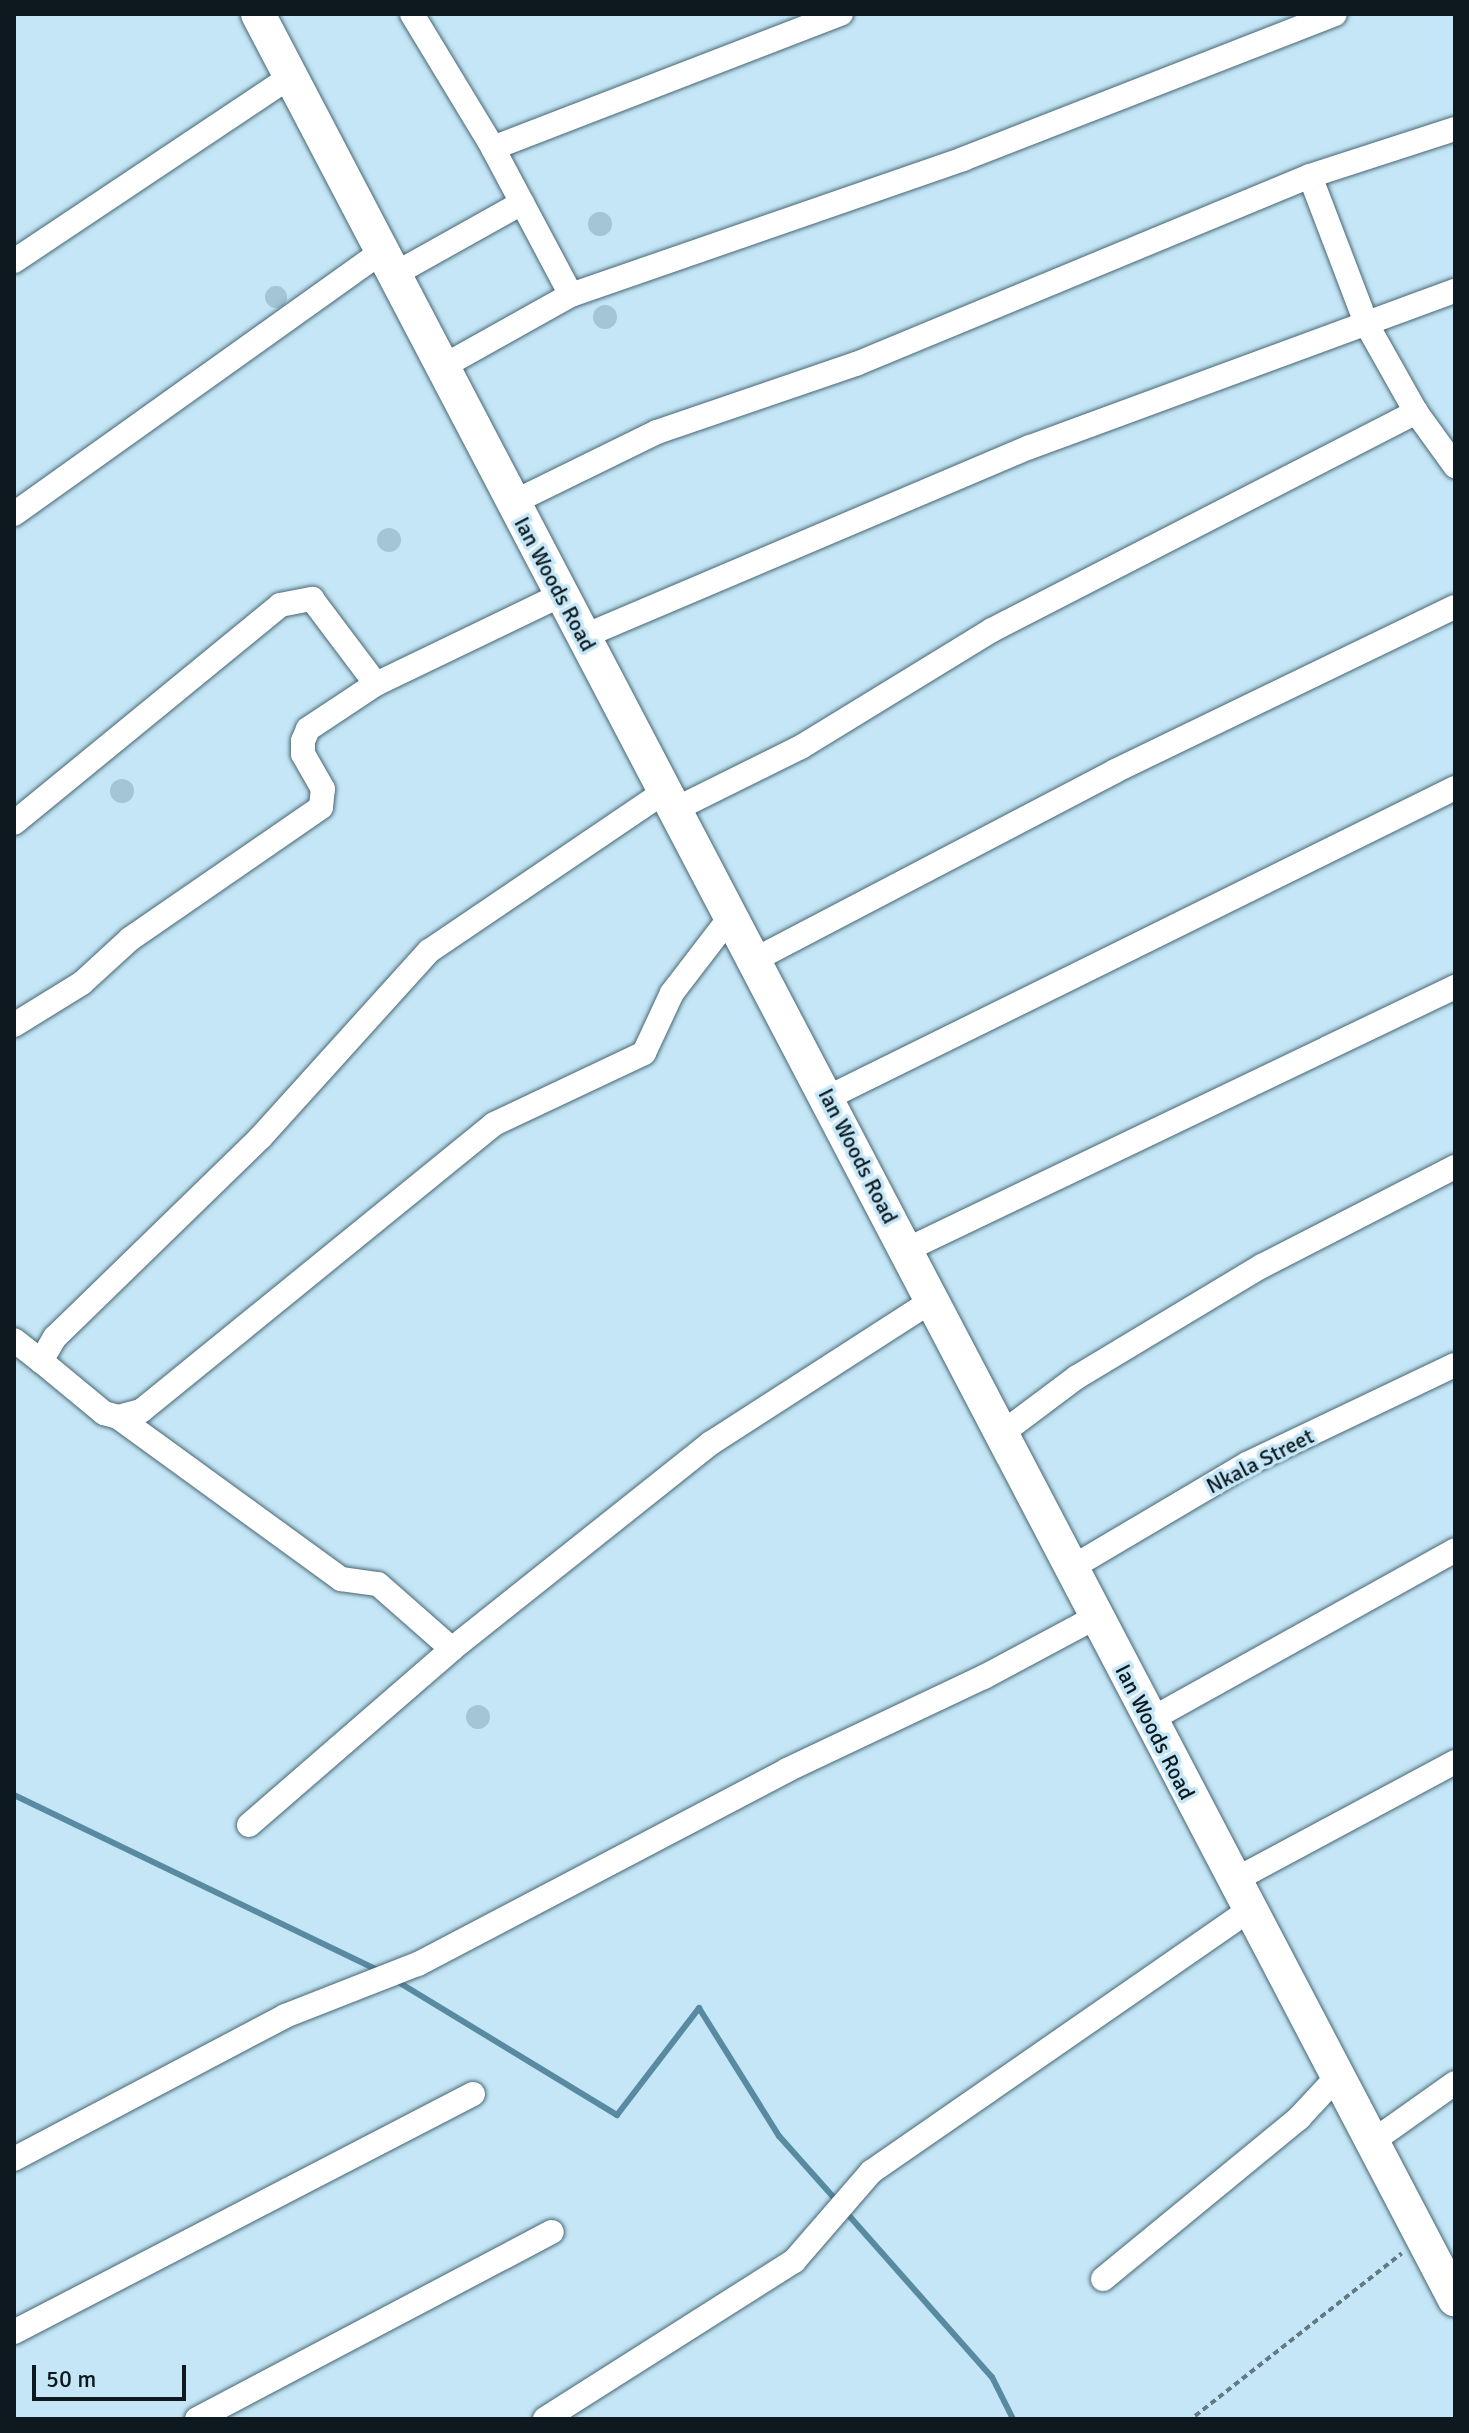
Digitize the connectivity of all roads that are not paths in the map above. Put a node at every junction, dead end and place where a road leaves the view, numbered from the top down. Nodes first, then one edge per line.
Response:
1 (258, 14) edge
2 (841, 14) edge
3 (1335, 14) edge
4 (414, 15) edge
5 (290, 77) junction
6 (1455, 129) edge
7 (493, 148) junction
8 (1310, 176) junction
9 (522, 203) junction
10 (14, 261) edge
11 (387, 263) junction
12 (1455, 291) edge
13 (571, 295) junction
14 (1367, 325) junction
15 (442, 367) junction
16 (1416, 412) junction
17 (1455, 466) edge
18 (512, 503) junction
19 (14, 514) edge
20 (561, 595) junction
21 (1455, 607) edge
22 (582, 637) junction
23 (376, 684) junction
24 (1455, 788) edge
25 (673, 799) junction
26 (14, 823) edge
27 (731, 916) junction
28 (754, 960) junction
29 (1455, 987) edge
30 (14, 1025) edge
31 (829, 1097) junction
32 (1455, 1167) edge
33 (906, 1250) junction
34 (931, 1301) junction
35 (14, 1340) edge
36 (41, 1361) junction
37 (1455, 1365) edge
38 (118, 1417) junction
39 (1001, 1434) junction
40 (1455, 1550) edge
41 (1071, 1568) junction
42 (1096, 1617) junction
43 (452, 1649) junction
44 (1150, 1720) junction
45 (1455, 1762) edge
46 (249, 1825) dead end
47 (1240, 1896) junction
48 (1338, 2076) junction
49 (1455, 2083) edge
50 (473, 2094) dead end
51 (1373, 2141) junction
52 (14, 2159) edge
53 (552, 2232) dead end
54 (1103, 2279) dead end
55 (1453, 2290) edge
56 (14, 2332) edge
57 (197, 2419) edge
58 (545, 2419) edge

1 - 5 street, Ian Woods Road
2 - 7 street
3 - 13 street
4 - 7 street
5 - 10 street
5 - 11 street, Ian Woods Road
6 - 8 street
7 - 9 street
8 - 14 street
8 - 18 street
9 - 11 street
9 - 13 street
11 - 15 street, Ian Woods Road
11 - 19 street
12 - 14 street
13 - 15 street
14 - 16 street
14 - 22 street
15 - 18 street, Ian Woods Road
16 - 17 street
16 - 25 street
18 - 20 street, Ian Woods Road
20 - 22 street, Ian Woods Road
20 - 23 street
21 - 28 street
22 - 25 street, Ian Woods Road
23 - 26 street
23 - 30 street
24 - 31 street
25 - 27 street, Ian Woods Road
25 - 36 street
27 - 28 street, Ian Woods Road
27 - 38 street
28 - 31 street, Ian Woods Road
29 - 33 street
31 - 33 street, Ian Woods Road
32 - 39 street
33 - 34 street, Ian Woods Road
34 - 39 street, Ian Woods Road
34 - 43 street
35 - 36 street
36 - 38 street
37 - 41 street, Nkala Street
38 - 43 street
39 - 41 street, Ian Woods Road
40 - 44 street
41 - 42 street, Ian Woods Road
42 - 44 street, Ian Woods Road
42 - 52 street
43 - 46 street
44 - 47 street, Ian Woods Road
45 - 47 street
47 - 48 street, Ian Woods Road
47 - 58 street
48 - 51 street, Ian Woods Road
48 - 54 street
49 - 51 street
50 - 56 street
51 - 55 street, Ian Woods Road
53 - 57 street

